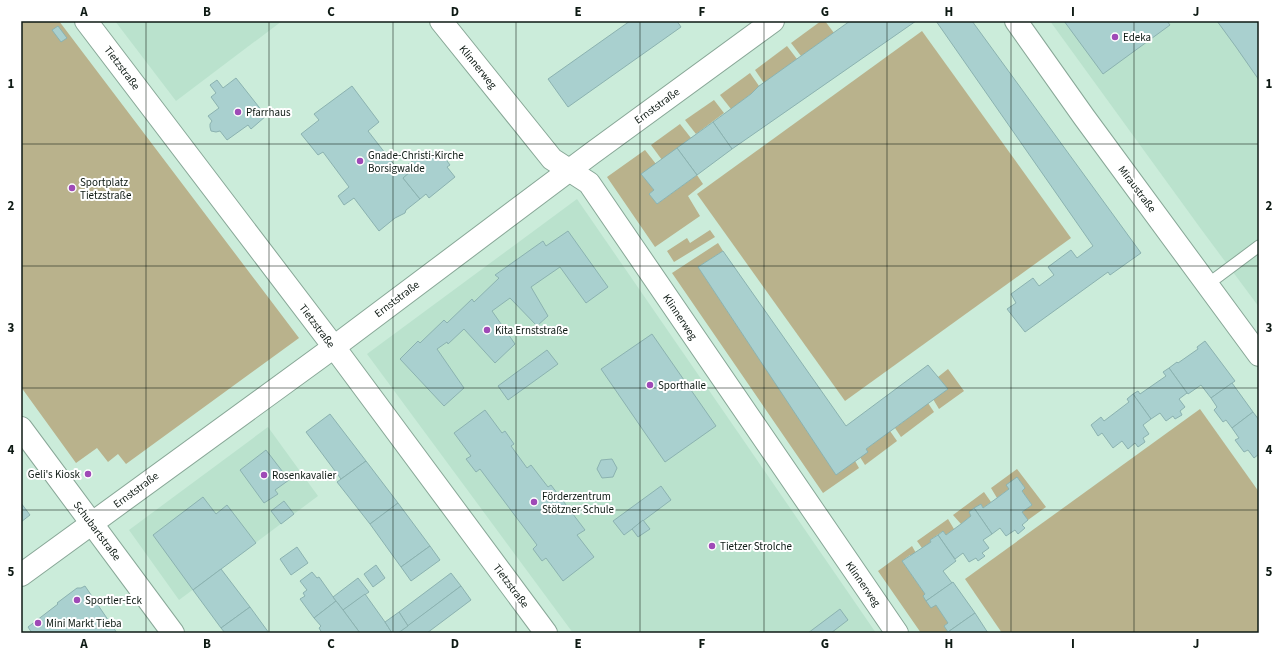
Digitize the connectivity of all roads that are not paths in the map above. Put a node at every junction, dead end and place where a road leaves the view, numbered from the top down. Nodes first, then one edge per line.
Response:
1 (86, 21) edge
2 (441, 21) edge
3 (773, 21) edge
4 (1016, 21) edge
5 (570, 171) junction
6 (1259, 246) edge
7 (1208, 284) junction
8 (334, 347) junction
9 (1259, 355) edge
10 (21, 428) edge
11 (92, 523) junction
12 (21, 575) edge
13 (173, 633) edge
14 (546, 633) edge
15 (896, 633) edge

1 - 8 street, Tietzstraße
2 - 5 street, Klinnerweg
3 - 5 street, Ernststraße
4 - 7 street, Miraustraße
5 - 8 street, Ernststraße
5 - 15 street, Klinnerweg
6 - 7 lane
7 - 9 street, Miraustraße
8 - 11 street, Ernststraße
8 - 14 street, Tietzstraße
10 - 11 street, Schubartstraße
11 - 12 street, Ernststraße
11 - 13 street, Schubartstraße

